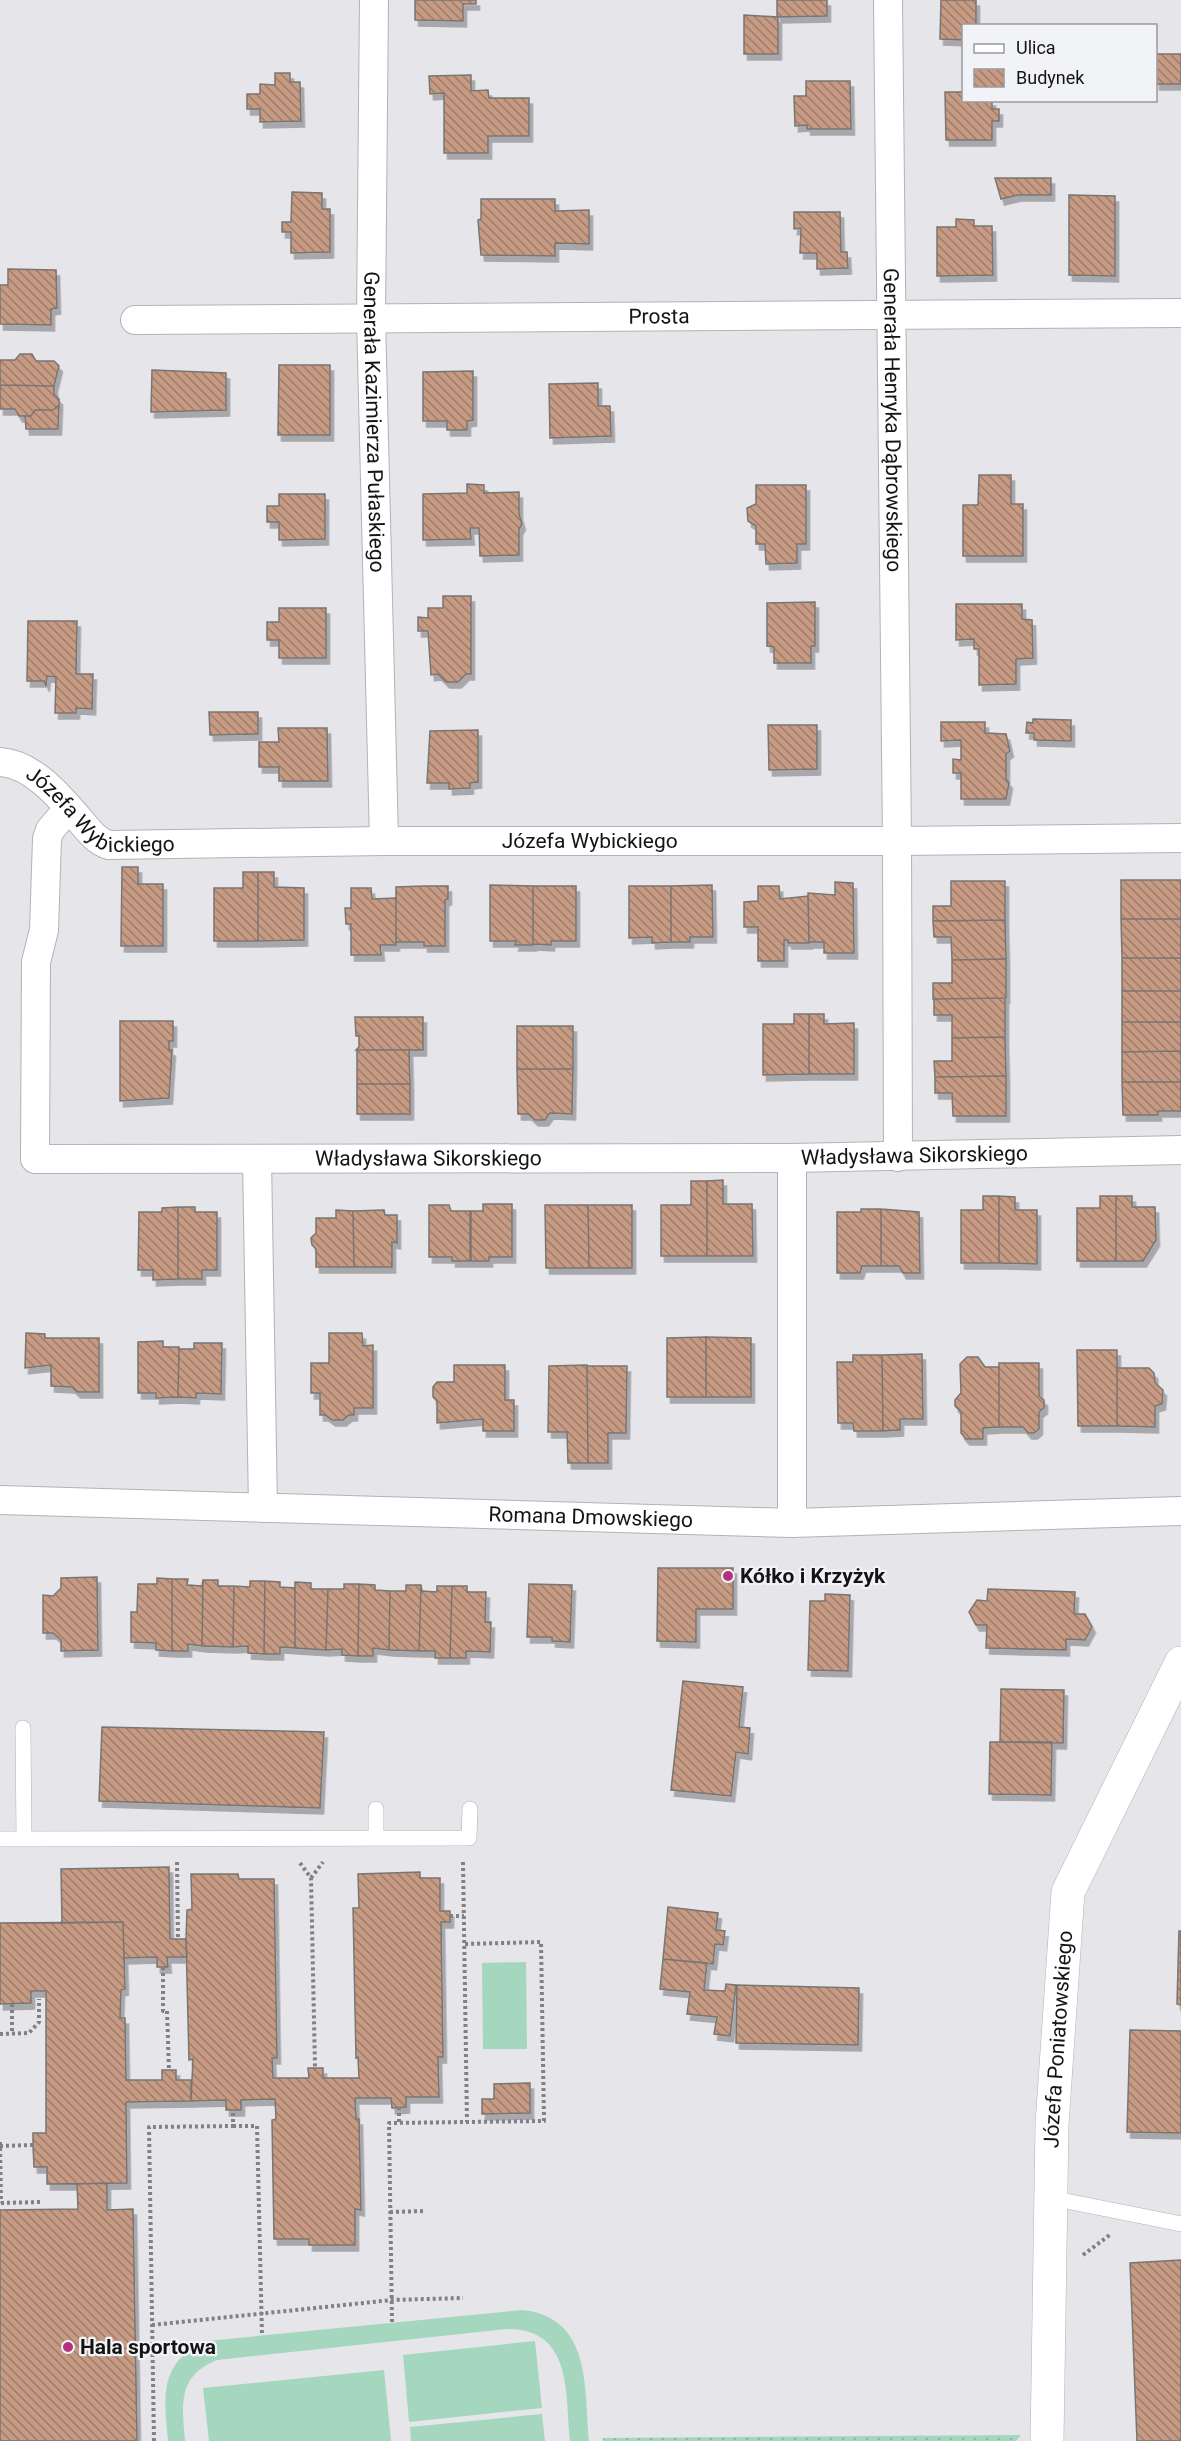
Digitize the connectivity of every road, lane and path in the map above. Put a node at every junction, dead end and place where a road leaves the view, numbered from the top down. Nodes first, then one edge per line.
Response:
1 (374, 0) edge
2 (888, 0) edge
3 (1181, 313) edge
4 (892, 314) junction
5 (371, 318) junction
6 (135, 320) dead end
7 (0, 762) edge
8 (69, 808) junction
9 (1181, 838) edge
10 (384, 841) junction
11 (897, 841) junction
12 (1181, 1150) edge
13 (898, 1157) junction
14 (792, 1158) junction
15 (257, 1159) junction
16 (0, 1500) edge
17 (263, 1508) junction
18 (1181, 1510) edge
19 (792, 1523) junction
20 (1181, 1663) edge
21 (23, 1728) dead end
22 (376, 1809) dead end
23 (470, 1809) dead end
24 (463, 1837) junction
25 (376, 1838) junction
26 (0, 1839) edge
27 (24, 1839) junction
28 (177, 1854) dead end
29 (298, 1861) dead end
30 (450, 1916) dead end
31 (464, 1916) junction
32 (178, 1939) dead end
33 (465, 1944) junction
34 (162, 1967) dead end
35 (39, 1999) dead end
36 (12, 2004) dead end
37 (0, 2034) edge
38 (12, 2034) junction
39 (315, 2068) dead end
40 (169, 2070) dead end
41 (399, 2107) dead end
42 (233, 2110) dead end
43 (467, 2122) junction
44 (399, 2124) junction
45 (233, 2126) junction
46 (0, 2144) edge
47 (33, 2145) dead end
48 (40, 2202) dead end
49 (1066, 2202) junction
50 (1, 2203) edge
51 (425, 2211) dead end
52 (390, 2212) junction
53 (1181, 2224) edge
54 (1080, 2257) dead end
55 (463, 2298) dead end
56 (392, 2300) junction
57 (260, 2314) junction
58 (392, 2322) dead end
59 (152, 2325) junction
60 (262, 2335) dead end
61 (154, 2441) edge
62 (1047, 2441) edge

1 - 5 street, Generała Kazimierza Pułaskiego
2 - 4 street, Generała Henryka Dąbrowskiego
3 - 4 street, Prosta
4 - 5 street, Prosta
4 - 11 street, Generała Henryka Dąbrowskiego
5 - 6 street, Prosta
5 - 10 street, Generała Kazimierza Pułaskiego
7 - 8 street, Józefa Wybickiego
8 - 10 street, Józefa Wybickiego
8 - 15 street, Władysława Sikorskiego
9 - 11 street
10 - 11 street, Józefa Wybickiego
11 - 13 street
12 - 13 street, Władysława Sikorskiego
13 - 14 street, Władysława Sikorskiego
14 - 15 street, Władysława Sikorskiego
14 - 19 street
15 - 17 street
16 - 17 street, Romana Dmowskiego
17 - 19 street, Romana Dmowskiego
18 - 19 street, Romana Dmowskiego
20 - 49 street, Józefa Poniatowskiego
21 - 27 lane
22 - 25 lane
23 - 24 lane
24 - 25 lane
24 - 31 path
25 - 27 lane
26 - 27 lane
28 - 32 path
29 - 39 path
30 - 31 path
31 - 33 path
33 - 43 path
33 - 43 path
34 - 40 path
35 - 38 path
36 - 38 path
37 - 38 path
41 - 44 path
42 - 45 path
43 - 44 path
44 - 52 path
45 - 57 path
45 - 59 path
46 - 47 path
46 - 50 path
48 - 50 path
49 - 53 lane
49 - 54 path
49 - 62 street, Józefa Poniatowskiego
51 - 52 path
52 - 56 path
55 - 56 path
56 - 57 path
56 - 58 path
57 - 59 path
57 - 60 path
59 - 61 path

